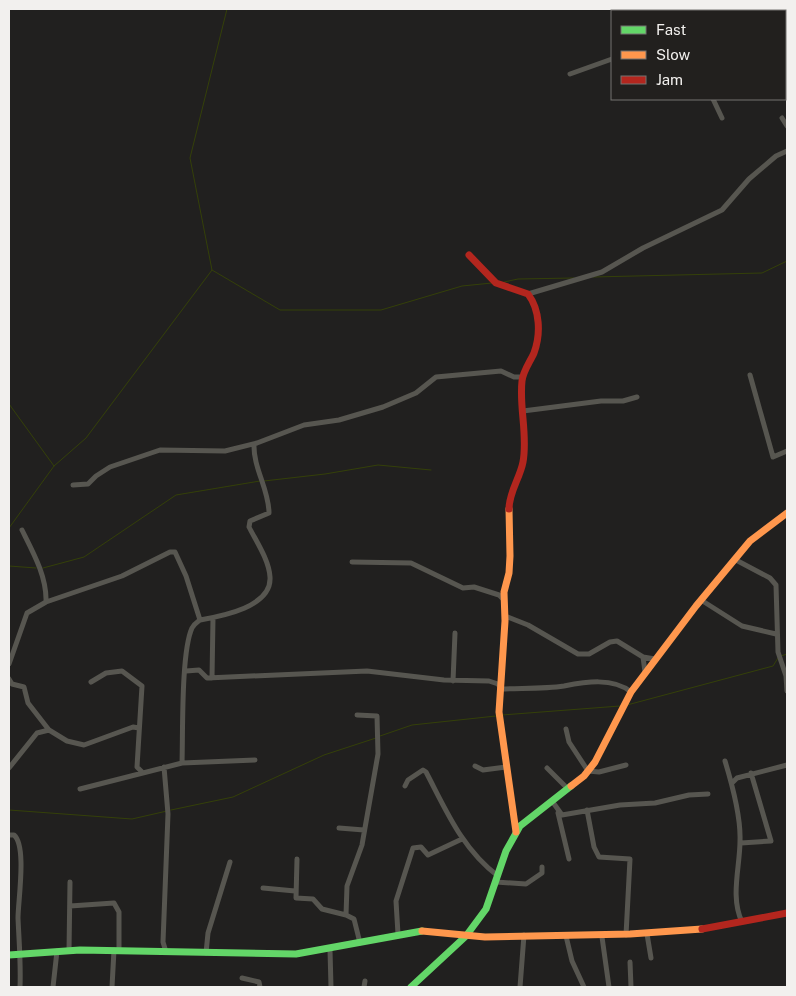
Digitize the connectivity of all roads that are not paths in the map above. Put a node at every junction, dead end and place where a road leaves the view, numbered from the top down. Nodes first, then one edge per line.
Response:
1 (611, 59) edge
2 (570, 74) dead end
3 (713, 100) edge
4 (722, 118) dead end
5 (782, 118) dead end
6 (787, 126) edge
7 (787, 151) edge
8 (469, 255) dead end
9 (528, 294) junction
10 (750, 374) dead end
11 (522, 377) junction
12 (637, 397) dead end
13 (523, 411) junction
14 (254, 444) junction
15 (787, 451) edge
16 (73, 485) dead end
17 (787, 513) edge
18 (22, 530) dead end
19 (734, 559) junction
20 (352, 562) dead end
21 (504, 600) junction
22 (701, 600) junction
23 (46, 602) junction
24 (505, 616) junction
25 (213, 618) junction
26 (200, 620) junction
27 (455, 633) dead end
28 (776, 634) junction
29 (643, 657) junction
30 (655, 659) junction
31 (9, 664) edge
32 (186, 670) junction
33 (645, 672) junction
34 (212, 678) junction
35 (9, 679) edge
36 (453, 681) junction
37 (91, 682) dead end
38 (501, 689) junction
39 (787, 691) edge
40 (631, 692) junction
41 (357, 715) dead end
42 (139, 728) junction
43 (566, 729) dead end
44 (49, 730) junction
45 (255, 760) dead end
46 (725, 761) dead end
47 (182, 763) junction
48 (626, 765) dead end
49 (787, 765) edge
50 (475, 766) dead end
51 (164, 767) junction
52 (506, 767) junction
53 (9, 768) edge
54 (547, 768) dead end
55 (588, 771) junction
56 (142, 772) junction
57 (751, 773) junction
58 (732, 783) junction
59 (405, 786) dead end
60 (80, 789) dead end
61 (568, 789) junction
62 (708, 794) dead end
63 (552, 801) junction
64 (587, 810) junction
65 (558, 813) junction
66 (339, 828) dead end
67 (364, 830) junction
68 (516, 832) junction
69 (9, 835) edge
70 (462, 839) junction
71 (740, 843) junction
72 (297, 859) dead end
73 (569, 859) dead end
74 (230, 862) dead end
75 (542, 866) dead end
76 (497, 879) junction
77 (70, 882) dead end
78 (263, 888) dead end
79 (295, 892) junction
80 (70, 906) junction
81 (787, 913) edge
82 (346, 915) junction
83 (742, 922) junction
84 (398, 934) junction
85 (647, 934) junction
86 (524, 935) junction
87 (626, 935) junction
88 (466, 936) junction
89 (566, 936) junction
90 (602, 937) junction
91 (360, 943) junction
92 (117, 950) junction
93 (330, 950) junction
94 (56, 951) junction
95 (69, 951) junction
96 (166, 952) junction
97 (21, 953) junction
98 (206, 953) junction
99 (9, 955) edge
100 (651, 958) dead end
101 (630, 962) dead end
102 (242, 978) dead end
103 (365, 981) dead end
104 (20, 987) edge
105 (53, 987) edge
106 (112, 987) edge
107 (260, 987) edge
108 (331, 987) edge
109 (364, 987) edge
110 (411, 987) edge
111 (520, 987) edge
112 (584, 987) edge
113 (609, 987) edge
114 (631, 987) edge

1 - 2 street
3 - 4 street
5 - 6 street
7 - 9 street
8 - 9 street
9 - 11 street
10 - 15 street
11 - 13 street
11 - 14 street
12 - 13 street
13 - 21 street
14 - 16 street
14 - 25 street
17 - 19 street
18 - 23 street
19 - 22 street
19 - 28 street
20 - 21 street
21 - 24 street
22 - 28 street
22 - 30 street
23 - 26 street
23 - 31 street
24 - 29 street
24 - 38 street
25 - 26 street
25 - 34 street
26 - 32 street
27 - 36 street
28 - 39 street
29 - 30 street
29 - 33 street
30 - 33 street
32 - 34 street
32 - 47 street
33 - 40 street
34 - 36 street
35 - 44 street
36 - 38 street
37 - 42 street
38 - 40 street
38 - 52 street
40 - 55 street
41 - 67 street
42 - 44 street
42 - 56 street
43 - 55 street
44 - 53 street
45 - 47 street
46 - 58 street
47 - 51 street
48 - 55 street
49 - 57 street
50 - 52 street
51 - 56 street
51 - 96 street
52 - 68 street
54 - 61 street
55 - 61 street
56 - 60 street
57 - 58 street
57 - 71 street
58 - 71 street
59 - 70 street
61 - 63 street
62 - 64 street
63 - 65 street
63 - 68 street
64 - 65 street
64 - 87 street
65 - 73 street
66 - 67 street
67 - 82 street
68 - 76 street
69 - 97 street
70 - 76 street
70 - 84 street
71 - 83 street
72 - 79 street
74 - 98 street
75 - 76 street
76 - 88 street
77 - 80 street
78 - 79 street
79 - 82 street
80 - 92 street
80 - 95 street
81 - 83 street
82 - 91 street
83 - 85 street
84 - 88 street
84 - 91 street
85 - 87 street
85 - 100 street
86 - 88 street
86 - 89 street
86 - 111 street
87 - 90 street
88 - 110 street
89 - 90 street
89 - 112 street
90 - 113 street
91 - 93 street
92 - 95 street
92 - 96 street
92 - 106 street
93 - 98 street
93 - 108 street
94 - 95 street
94 - 97 street
94 - 105 street
96 - 98 street
97 - 99 street
97 - 104 street
101 - 114 street
102 - 107 street
103 - 109 street

